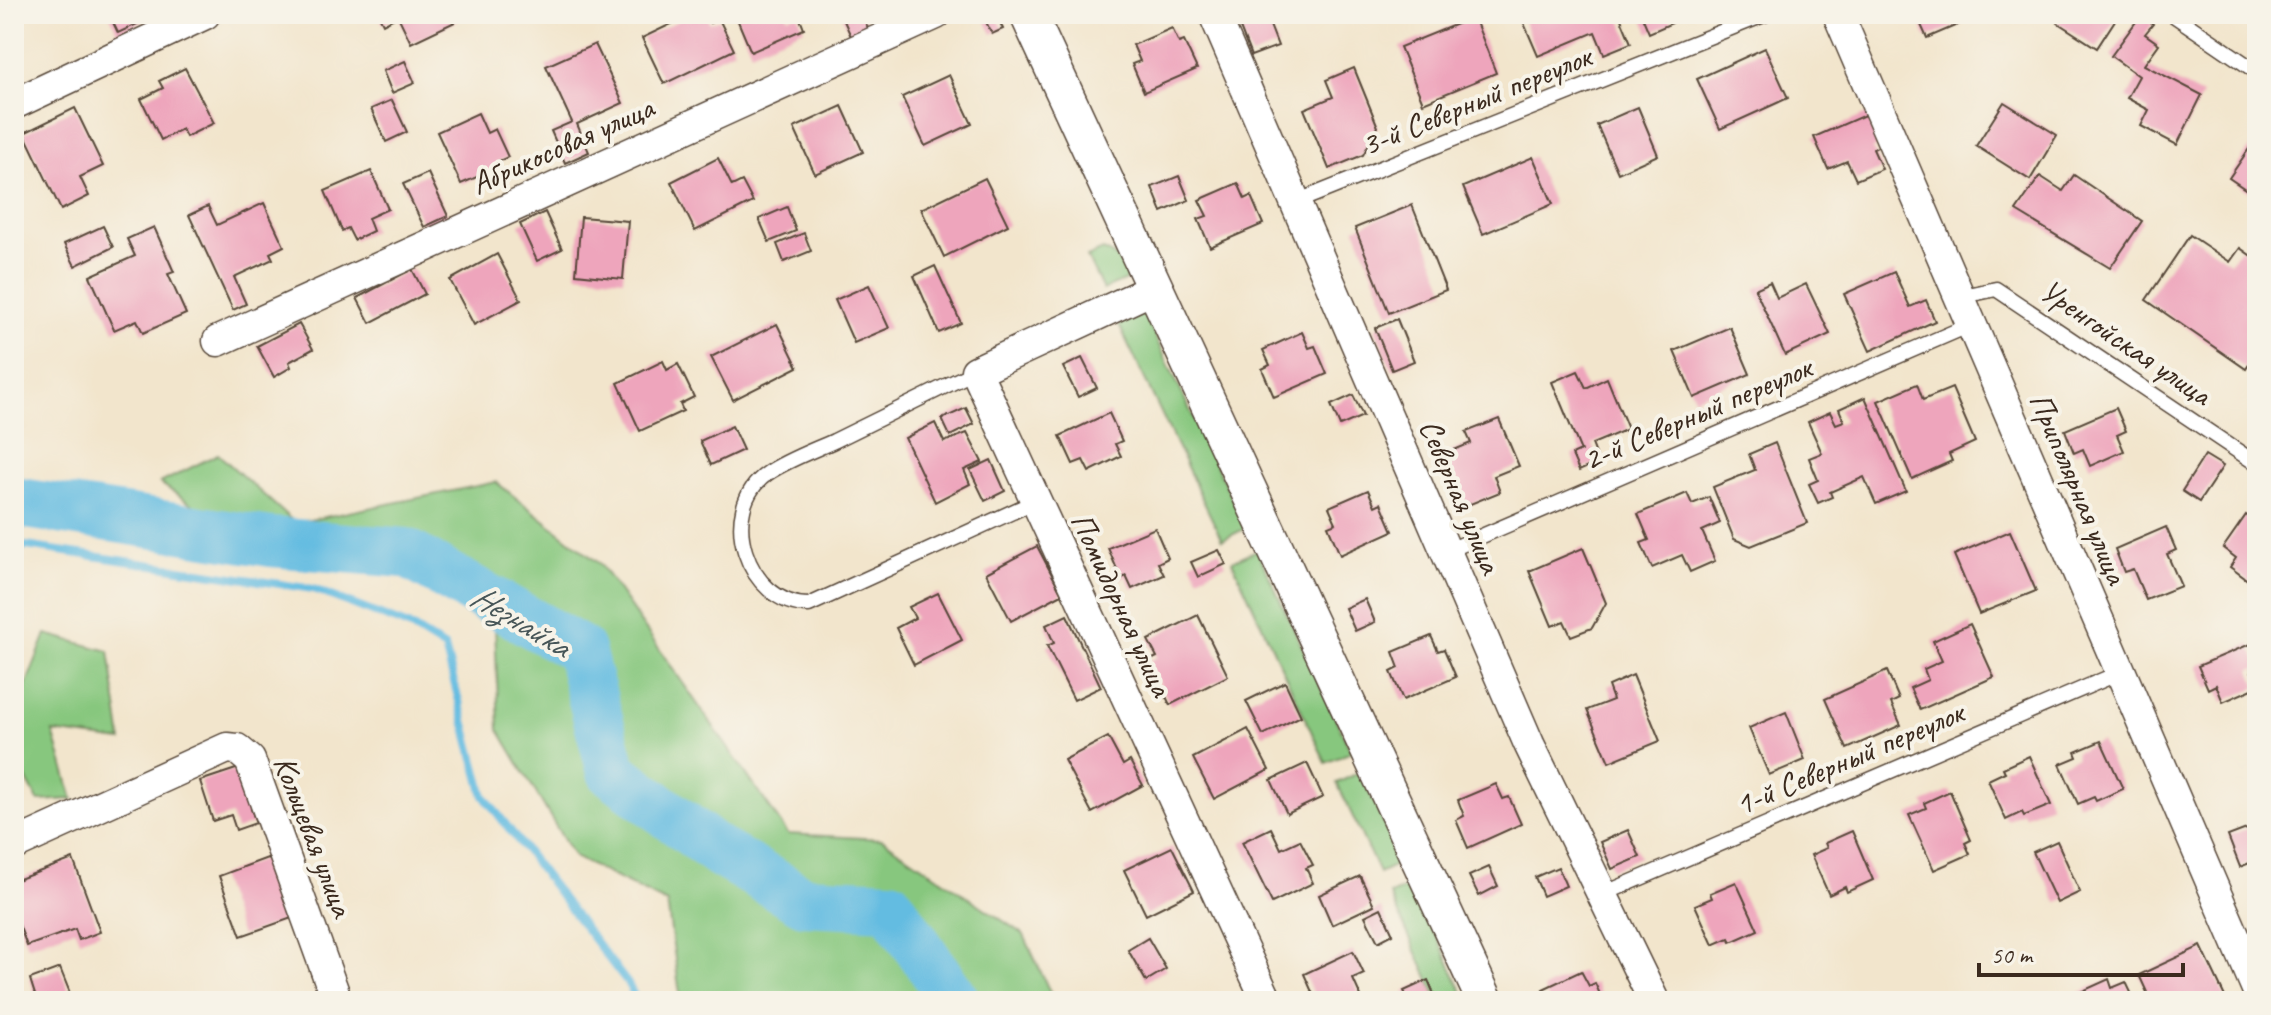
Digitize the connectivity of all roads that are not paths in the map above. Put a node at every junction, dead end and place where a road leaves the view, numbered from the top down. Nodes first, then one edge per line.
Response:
1 (205, 14) edge
2 (936, 14) edge
3 (1028, 14) edge
4 (1214, 14) edge
5 (1766, 14) edge
6 (1838, 14) edge
7 (2172, 14) edge
8 (2257, 72) edge
9 (14, 104) edge
10 (1296, 202) junction
11 (1155, 288) junction
12 (1959, 297) junction
13 (1970, 325) junction
14 (218, 341) dead end
15 (976, 371) junction
16 (2257, 464) edge
17 (1034, 502) junction
18 (1445, 552) junction
19 (2119, 673) junction
20 (14, 845) edge
21 (1601, 896) junction
22 (2257, 989) edge
23 (337, 1001) edge
24 (1267, 1001) edge
25 (1485, 1001) edge
26 (1654, 1001) edge

1 - 9 street
2 - 14 street, Абрикосовая улица
3 - 11 street
4 - 10 street, Северная улица
5 - 10 lane, 3-й Северный переулок
6 - 12 street, Приполярная улица
7 - 8 lane
10 - 18 street, Северная улица
11 - 15 street
11 - 25 street
12 - 13 street, Приполярная улица
12 - 16 lane, Уренгойская улица
13 - 18 lane, 2-й Северный переулок
13 - 19 street, Приполярная улица
15 - 17 street, Помидорная улица
15 - 17 lane
17 - 24 street, Помидорная улица
18 - 21 street, Северная улица
19 - 21 lane, 1-й Северный переулок
19 - 22 street, Приполярная улица
20 - 23 street, Кольцевая улица
21 - 26 street, Северная улица

